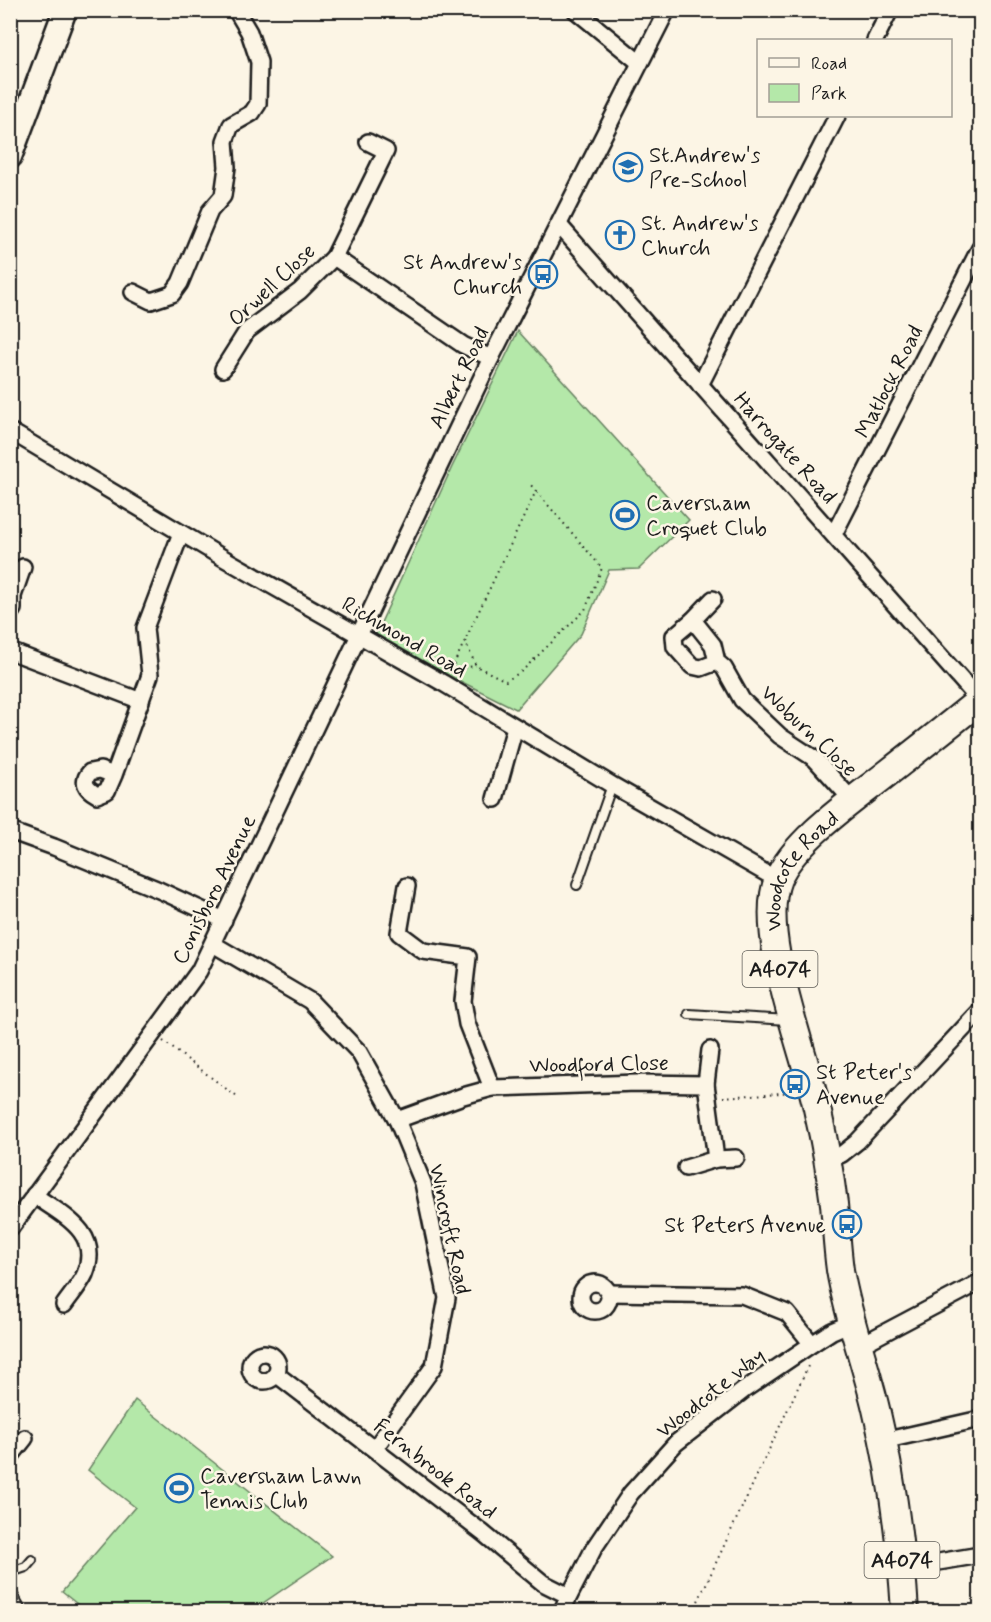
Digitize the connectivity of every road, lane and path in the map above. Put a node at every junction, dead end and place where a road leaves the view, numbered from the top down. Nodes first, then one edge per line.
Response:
1 (65, 10) edge
2 (236, 10) edge
3 (575, 10) edge
4 (667, 10) edge
5 (890, 10) edge
6 (876, 39) edge
7 (640, 63) junction
8 (836, 117) edge
9 (368, 142) dead end
10 (10, 157) edge
11 (559, 225) junction
12 (981, 248) edge
13 (334, 257) junction
14 (133, 292) dead end
15 (491, 358) junction
16 (223, 369) dead end
17 (700, 385) junction
18 (10, 431) edge
19 (530, 484) dead end
20 (536, 491) junction
21 (181, 532) junction
22 (834, 534) junction
23 (23, 567) dead end
24 (713, 599) dead end
25 (10, 613) edge
26 (693, 620) junction
27 (360, 637) junction
28 (465, 641) junction
29 (10, 651) edge
30 (717, 662) junction
31 (476, 666) junction
32 (452, 669) junction
33 (443, 683) junction
34 (141, 701) junction
35 (980, 701) edge
36 (515, 727) junction
37 (114, 775) dead end
38 (612, 785) junction
39 (495, 800) dead end
40 (853, 801) junction
41 (10, 831) edge
42 (778, 880) junction
43 (577, 885) dead end
44 (407, 886) dead end
45 (224, 920) junction
46 (213, 944) junction
47 (981, 1011) edge
48 (689, 1014) dead end
49 (794, 1020) junction
50 (153, 1033) junction
51 (711, 1050) dead end
52 (492, 1088) junction
53 (814, 1090) junction
54 (707, 1091) junction
55 (237, 1097) dead end
56 (397, 1120) junction
57 (736, 1158) dead end
58 (716, 1159) junction
59 (828, 1159) junction
60 (686, 1168) dead end
61 (34, 1195) junction
62 (10, 1229) edge
63 (981, 1282) edge
64 (609, 1293) dead end
65 (63, 1305) dead end
66 (854, 1335) junction
67 (812, 1344) junction
68 (276, 1374) dead end
69 (981, 1419) edge
70 (25, 1438) dead end
71 (883, 1441) junction
72 (375, 1448) junction
73 (10, 1457) edge
74 (981, 1555) edge
75 (32, 1560) dead end
76 (10, 1566) edge
77 (903, 1568) junction
78 (569, 1596) junction
79 (10, 1598) edge
80 (18, 1611) edge
81 (561, 1611) edge
82 (693, 1611) edge
83 (905, 1611) edge

1 - 10 street
2 - 14 street
3 - 7 street
4 - 7 street, Albert Road
5 - 6 street
7 - 11 street, Albert Road
8 - 17 street
9 - 13 street, Orwell Close
11 - 15 street, Albert Road
11 - 17 street, Harrogate Road
12 - 22 street, Matlock Road
13 - 15 street
13 - 16 street, Orwell Close
15 - 27 street, Albert Road
17 - 22 street, Harrogate Road
18 - 21 street, Richmond Road
19 - 20 path
20 - 28 path
20 - 31 path
21 - 27 street, Richmond Road
21 - 34 street
22 - 35 street, Harrogate Road
23 - 25 street
24 - 26 street
26 - 30 street, Woburn Close
26 - 30 street
27 - 33 street, Richmond Road
27 - 45 street, Conisboro Avenue
28 - 31 path
28 - 32 path
29 - 34 street
30 - 40 street, Woburn Close
31 - 32 path
32 - 33 path
33 - 36 street, Richmond Road
34 - 37 street
35 - 40 main road, Woodcote Road / A4074
36 - 38 street, Richmond Road
36 - 39 street
38 - 42 street, Richmond Road
38 - 43 lane
40 - 42 main road, Woodcote Road / A4074
41 - 45 street
42 - 49 main road, Woodcote Road / A4074
44 - 52 street
45 - 46 street, Conisboro Avenue
46 - 50 street, Conisboro Avenue
46 - 56 street, Wincroft Road
47 - 59 street
48 - 49 lane
49 - 53 main road, Woodcote Road / A4074
50 - 55 path
50 - 61 street, Conisboro Avenue
51 - 54 street
52 - 54 street, Woodford Close
52 - 56 street, Woodford Close
53 - 54 path
53 - 59 main road, Woodcote Road / A4074
54 - 58 street
56 - 72 street, Wincroft Road
57 - 58 street
58 - 60 street
59 - 66 main road, Woodcote Road / A4074
61 - 62 street, Conisboro Avenue
61 - 65 street
63 - 66 street, Woodcote Way
64 - 67 street
66 - 67 street, Woodcote Way
66 - 71 main road, A4074
67 - 78 street, Woodcote Way
67 - 82 path
68 - 72 street, Fernbrook Road
69 - 71 street
70 - 73 street
71 - 77 main road, A4074
72 - 78 street, Fernbrook Road
74 - 77 street
75 - 76 lane
77 - 83 main road, A4074
78 - 81 street, Woodcote Way
79 - 80 street

